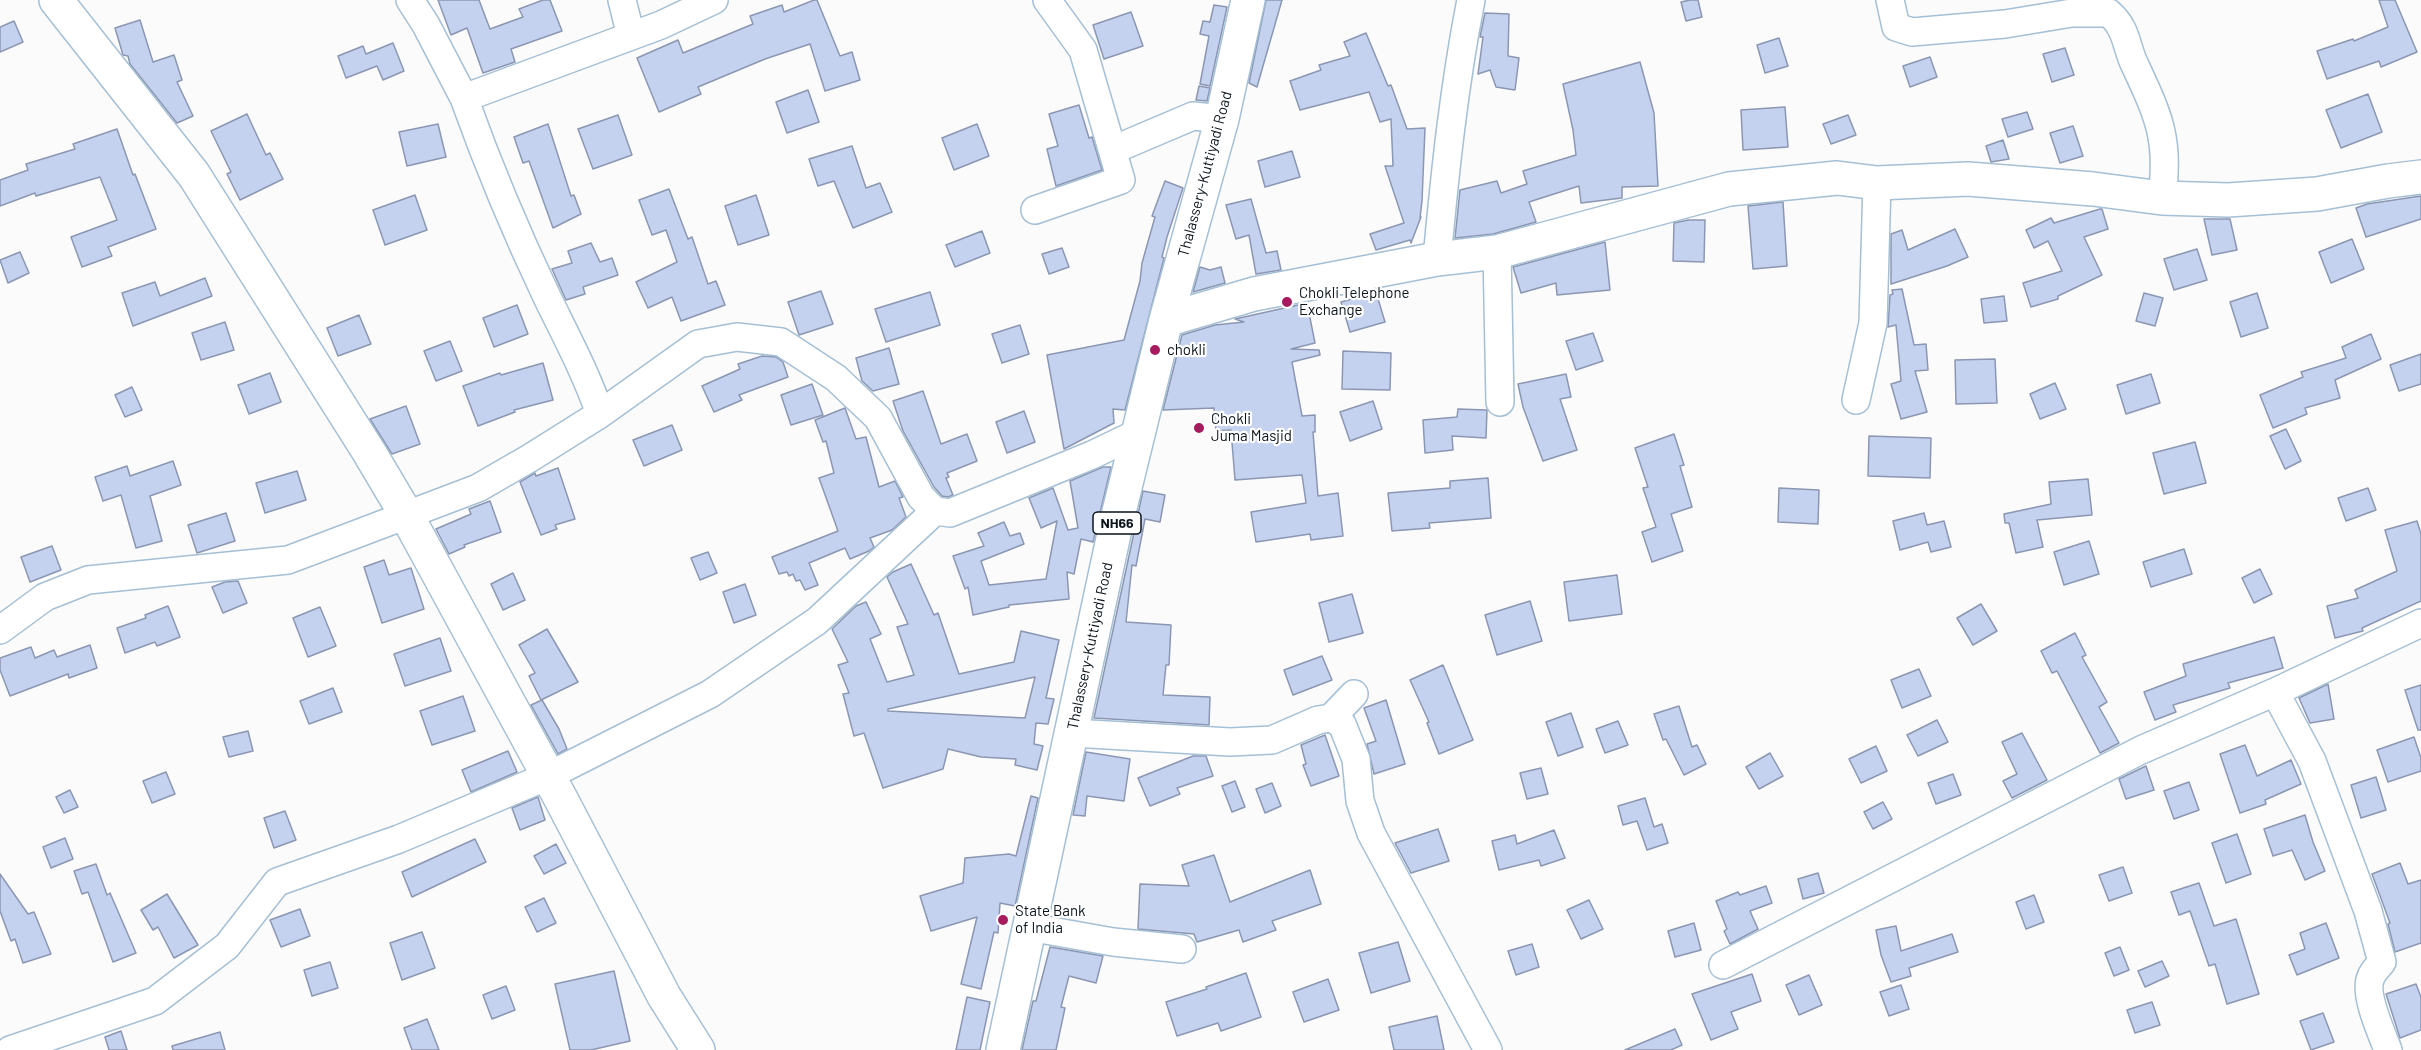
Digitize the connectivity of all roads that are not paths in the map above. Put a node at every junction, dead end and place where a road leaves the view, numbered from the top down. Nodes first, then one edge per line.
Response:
1 (56, 0) edge
2 (410, 0) edge
3 (622, 0) edge
4 (714, 0) edge
5 (1047, 0) edge
6 (1248, 0) edge
7 (1471, 0) edge
8 (1890, 0) edge
9 (631, 36) junction
10 (464, 98) junction
11 (1222, 119) junction
12 (1113, 150) junction
13 (2421, 177) edge
14 (1877, 183) junction
15 (2162, 198) junction
16 (1035, 210) dead end
17 (1497, 252) junction
18 (1437, 259) junction
19 (1166, 320) junction
20 (1856, 400) dead end
21 (1500, 402) dead end
22 (600, 414) junction
23 (1140, 432) junction
24 (935, 511) junction
25 (406, 516) junction
26 (2421, 622) edge
27 (0, 630) edge
28 (2276, 692) junction
29 (1354, 694) dead end
30 (1331, 718) junction
31 (1072, 733) junction
32 (548, 776) junction
33 (1029, 927) junction
34 (1182, 949) dead end
35 (1724, 965) dead end
36 (10, 1050) edge
37 (698, 1050) edge
38 (1003, 1050) edge
39 (1488, 1050) edge
40 (2388, 1050) edge

1 - 25 main road
2 - 10 street
3 - 9 street
4 - 9 street
5 - 12 street
6 - 11 main road, Thalassery-Kuttiyadi Road / NH66
7 - 18 street
8 - 15 street
9 - 10 street
10 - 22 street
11 - 12 street
11 - 19 main road, Thalassery-Kuttiyadi Road / NH66
12 - 16 street
13 - 15 main road
14 - 15 main road
14 - 17 main road
14 - 20 street
17 - 18 main road
17 - 21 street
18 - 19 main road
19 - 23 main road, Thalassery-Kuttiyadi Road / NH66
22 - 24 street
22 - 25 street
23 - 24 street
23 - 31 main road, Thalassery-Kuttiyadi Road / NH66
24 - 32 street
25 - 27 street
25 - 32 main road
26 - 28 street
28 - 35 street
28 - 40 street
29 - 30 street
30 - 31 street
30 - 39 street
31 - 33 main road, Thalassery-Kuttiyadi Road / NH66
32 - 36 street
32 - 37 main road
33 - 34 street
33 - 38 main road, Thalassery-Kuttiyadi Road / NH66

